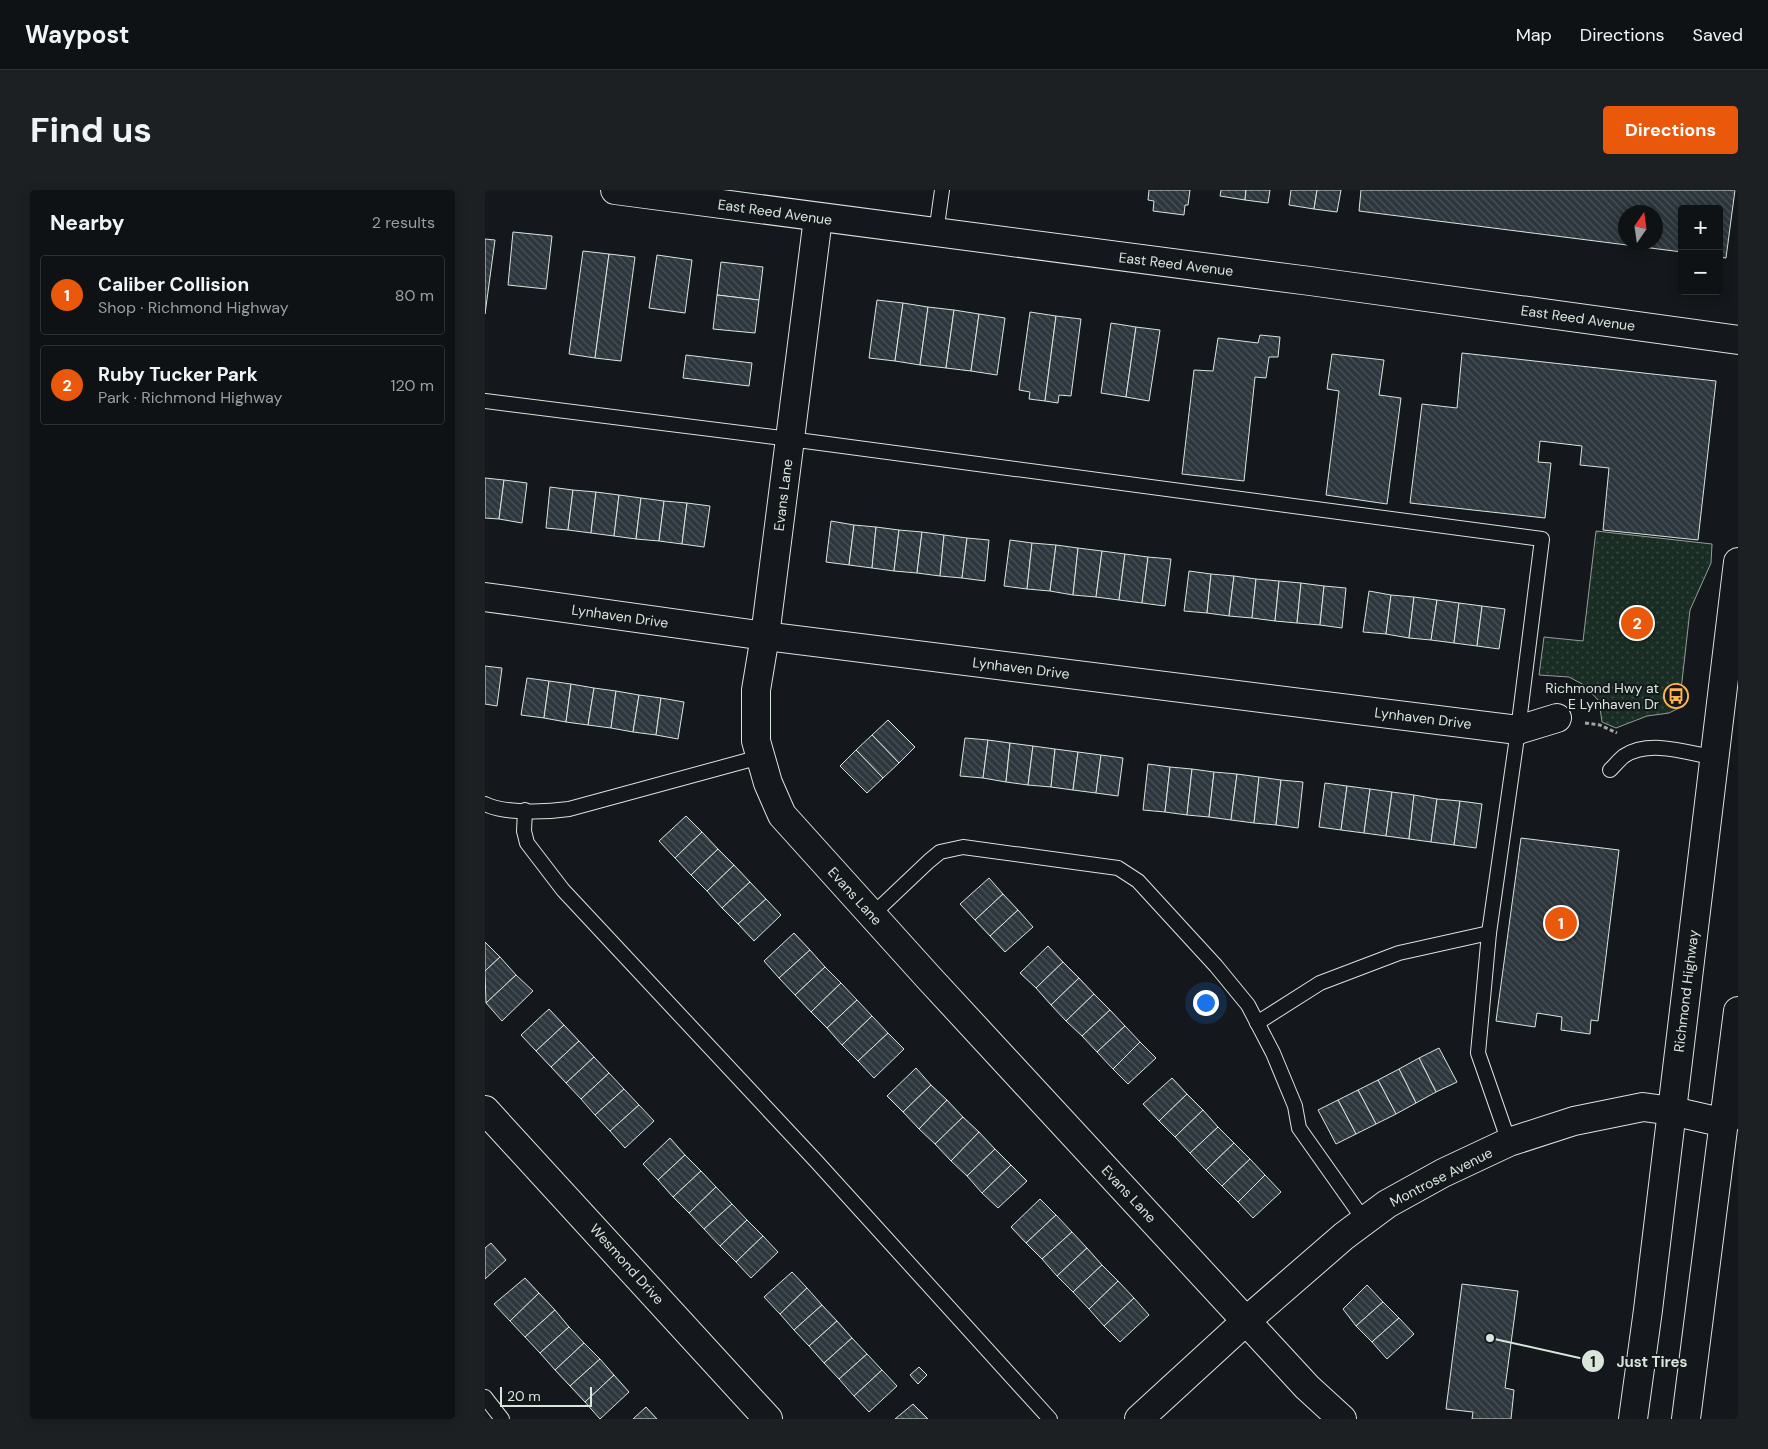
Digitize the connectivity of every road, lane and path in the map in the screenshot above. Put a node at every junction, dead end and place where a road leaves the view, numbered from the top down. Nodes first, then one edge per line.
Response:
1 (615, 190) edge
2 (942, 190) edge
3 (818, 218) junction
4 (936, 233) junction
5 (1738, 340) edge
6 (485, 401) edge
7 (790, 439) junction
8 (1738, 562) edge
9 (485, 597) edge
10 (765, 636) junction
11 (1557, 718) dead end
12 (1518, 730) junction
13 (761, 756) junction
14 (1716, 758) junction
15 (1610, 770) dead end
16 (485, 804) edge
17 (525, 810) junction
18 (872, 915) junction
19 (1489, 933) junction
20 (1738, 1010) edge
21 (1257, 1023) junction
22 (485, 1110) edge
23 (1671, 1111) junction
24 (1725, 1123) junction
25 (1509, 1142) junction
26 (1365, 1220) junction
27 (1246, 1321) junction
28 (485, 1397) edge
29 (502, 1419) edge
30 (768, 1419) edge
31 (1050, 1419) edge
32 (1139, 1419) edge
33 (1342, 1419) edge
34 (1633, 1419) edge
35 (1686, 1419) edge

1 - 3 main road, East Reed Avenue
2 - 4 lane
3 - 4 main road, East Reed Avenue
3 - 7 main road, Evans Lane
4 - 5 main road, East Reed Avenue
6 - 7 lane
7 - 10 main road, Evans Lane
7 - 12 lane
8 - 14 main road, Richmond Highway
9 - 10 main road, Lynhaven Drive
10 - 12 main road, Lynhaven Drive
10 - 13 main road, Evans Lane
11 - 12 main road, Lynhaven Drive
12 - 19 lane
13 - 17 lane
13 - 18 main road, Evans Lane
14 - 15 lane
14 - 23 main road, Richmond Highway
16 - 17 lane
17 - 31 lane
18 - 21 lane
18 - 27 main road, Evans Lane
19 - 21 lane
19 - 25 lane
20 - 24 main road
21 - 26 lane
22 - 30 main road, Wesmond Drive
23 - 24 main road, Montrose Avenue
23 - 25 main road, Montrose Avenue
23 - 34 main road, Richmond Highway
24 - 35 main road
25 - 26 main road, Montrose Avenue
26 - 27 main road, Montrose Avenue
27 - 32 main road, Montrose Avenue
27 - 33 main road, Evans Lane
28 - 29 lane

